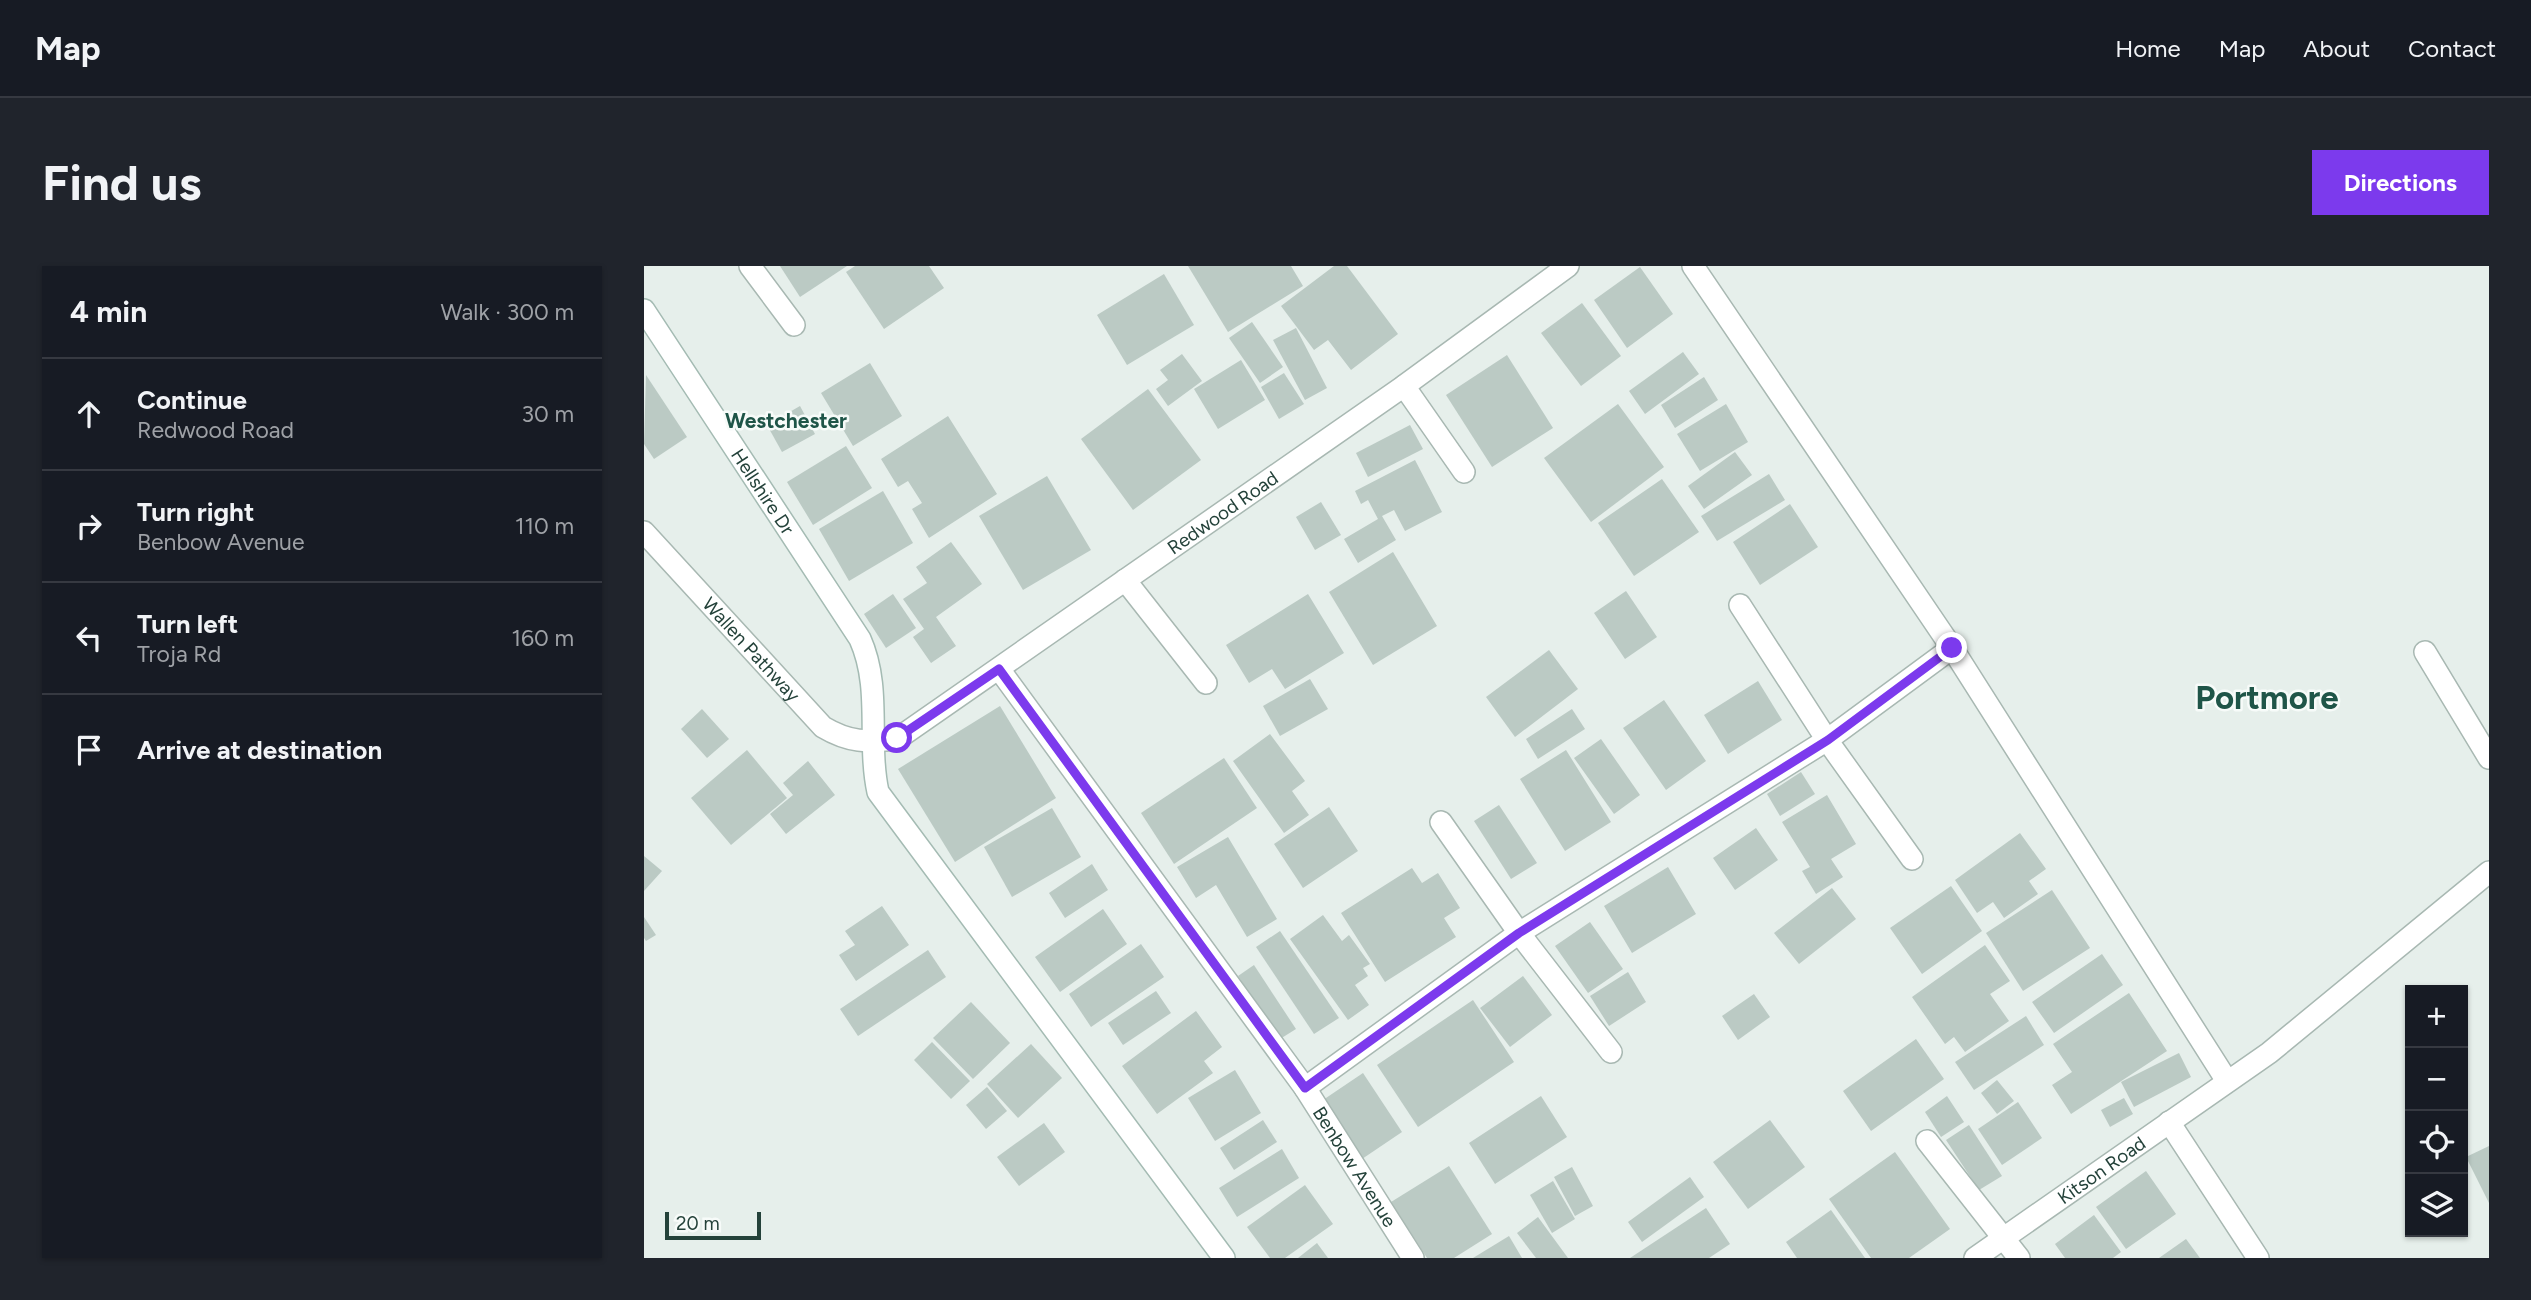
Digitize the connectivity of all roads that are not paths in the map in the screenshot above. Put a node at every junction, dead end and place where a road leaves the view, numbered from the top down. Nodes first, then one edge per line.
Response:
1 (750, 266) edge
2 (1693, 266) edge
3 (1566, 267) edge
4 (644, 310) edge
5 (793, 325) dead end
6 (1404, 386) junction
7 (1464, 472) dead end
8 (644, 533) edge
9 (1125, 580) junction
10 (1740, 605) dead end
11 (1952, 648) junction
12 (2425, 652) dead end
13 (999, 669) junction
14 (1206, 682) dead end
15 (1828, 740) junction
16 (873, 742) junction
17 (2489, 758) edge
18 (1441, 822) dead end
19 (1912, 859) dead end
20 (2489, 872) edge
21 (1519, 933) junction
22 (1611, 1052) dead end
23 (2227, 1081) junction
24 (1305, 1088) junction
25 (2169, 1122) junction
26 (1927, 1141) dead end
27 (2005, 1238) junction
28 (1224, 1258) edge
29 (1413, 1258) edge
30 (1975, 1258) edge
31 (2019, 1258) edge
32 (2258, 1258) edge

1 - 5 street
2 - 11 street
3 - 6 street, Redwood Road
4 - 16 street, Hellshire Dr
6 - 7 street
6 - 9 street, Redwood Road
8 - 16 street, Wallen Pathway
9 - 13 street, Redwood Road
9 - 14 street
10 - 15 street
11 - 15 street
11 - 23 street
12 - 17 street
13 - 16 street, Redwood Road
13 - 24 street, Benbow Avenue
15 - 19 street
15 - 21 street
16 - 28 street, Hellshire Dr
18 - 21 street
20 - 23 street, Kitson Road
21 - 22 street
21 - 24 street
23 - 25 street, Kitson Road
24 - 29 street, Benbow Avenue
25 - 27 street, Kitson Road
25 - 32 street
26 - 27 street
27 - 30 street, Kitson Road
27 - 31 street

